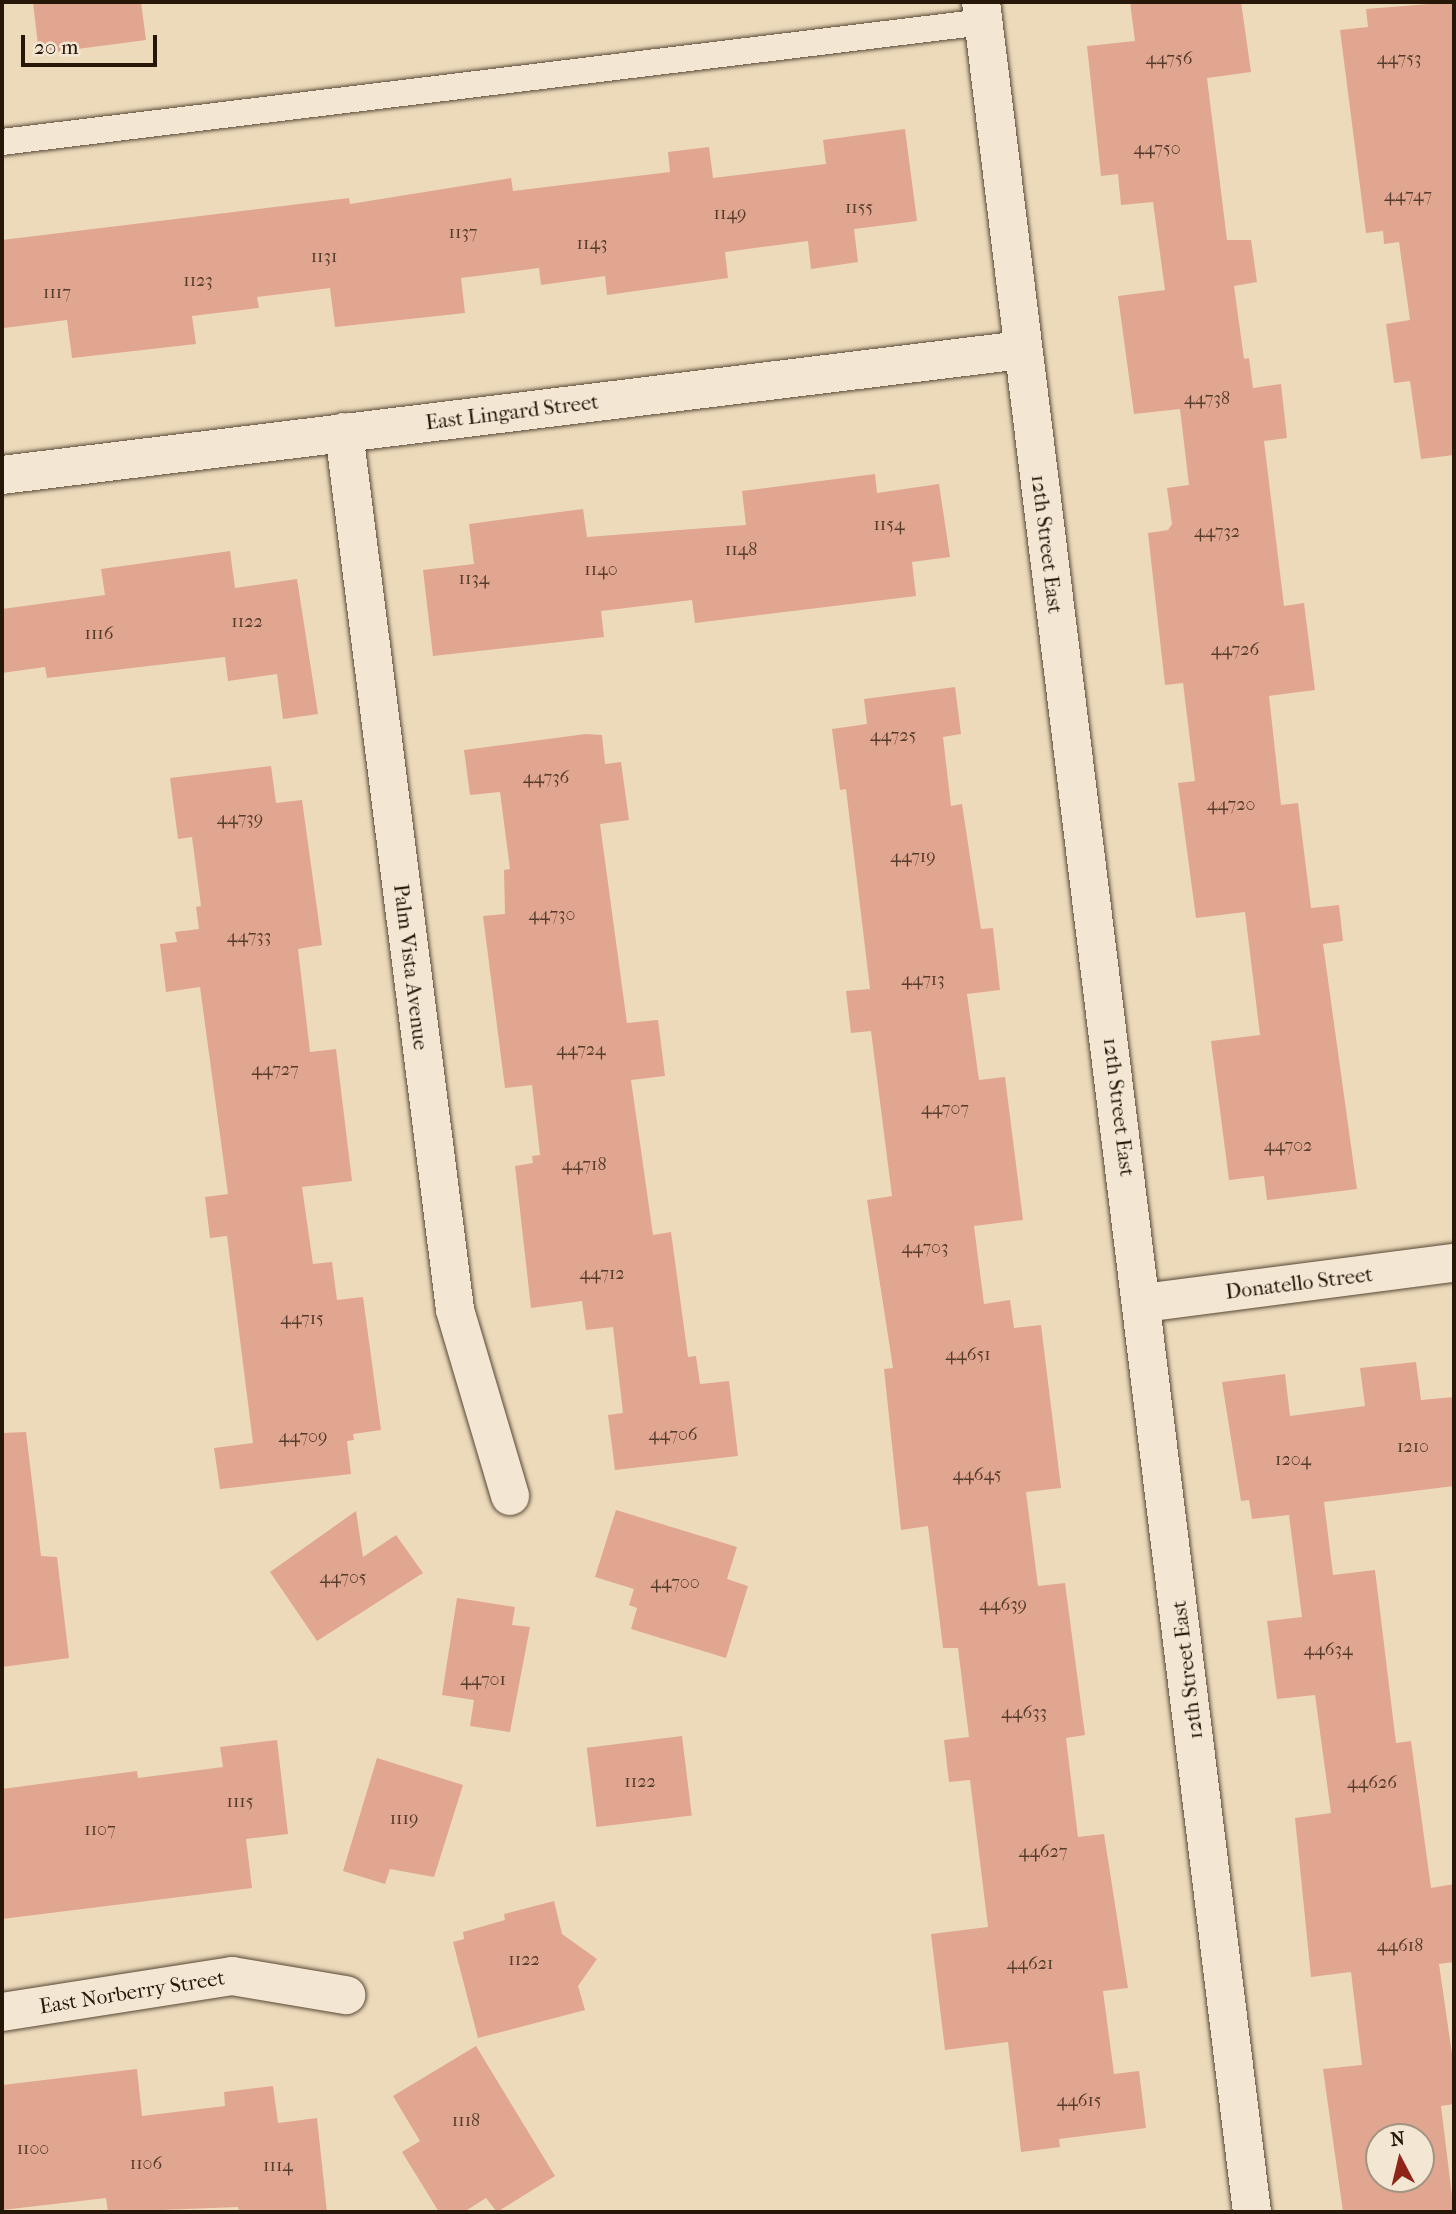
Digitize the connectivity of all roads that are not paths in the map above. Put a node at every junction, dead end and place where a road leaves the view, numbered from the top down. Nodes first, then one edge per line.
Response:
1 (982, 12) edge
2 (2, 142) edge
3 (1022, 350) junction
4 (344, 432) junction
5 (2, 475) edge
6 (1454, 1263) edge
7 (1144, 1303) junction
8 (510, 1496) dead end
9 (346, 1995) dead end
10 (2, 2012) edge
11 (1252, 2212) edge

1 - 2 lane
1 - 3 street, 12th Street East
3 - 4 street, East Lingard Street
3 - 7 street, 12th Street East
4 - 5 street, East Lingard Street
4 - 8 street, Palm Vista Avenue
6 - 7 street, Donatello Street
7 - 11 street, 12th Street East
9 - 10 street, East Norberry Street

